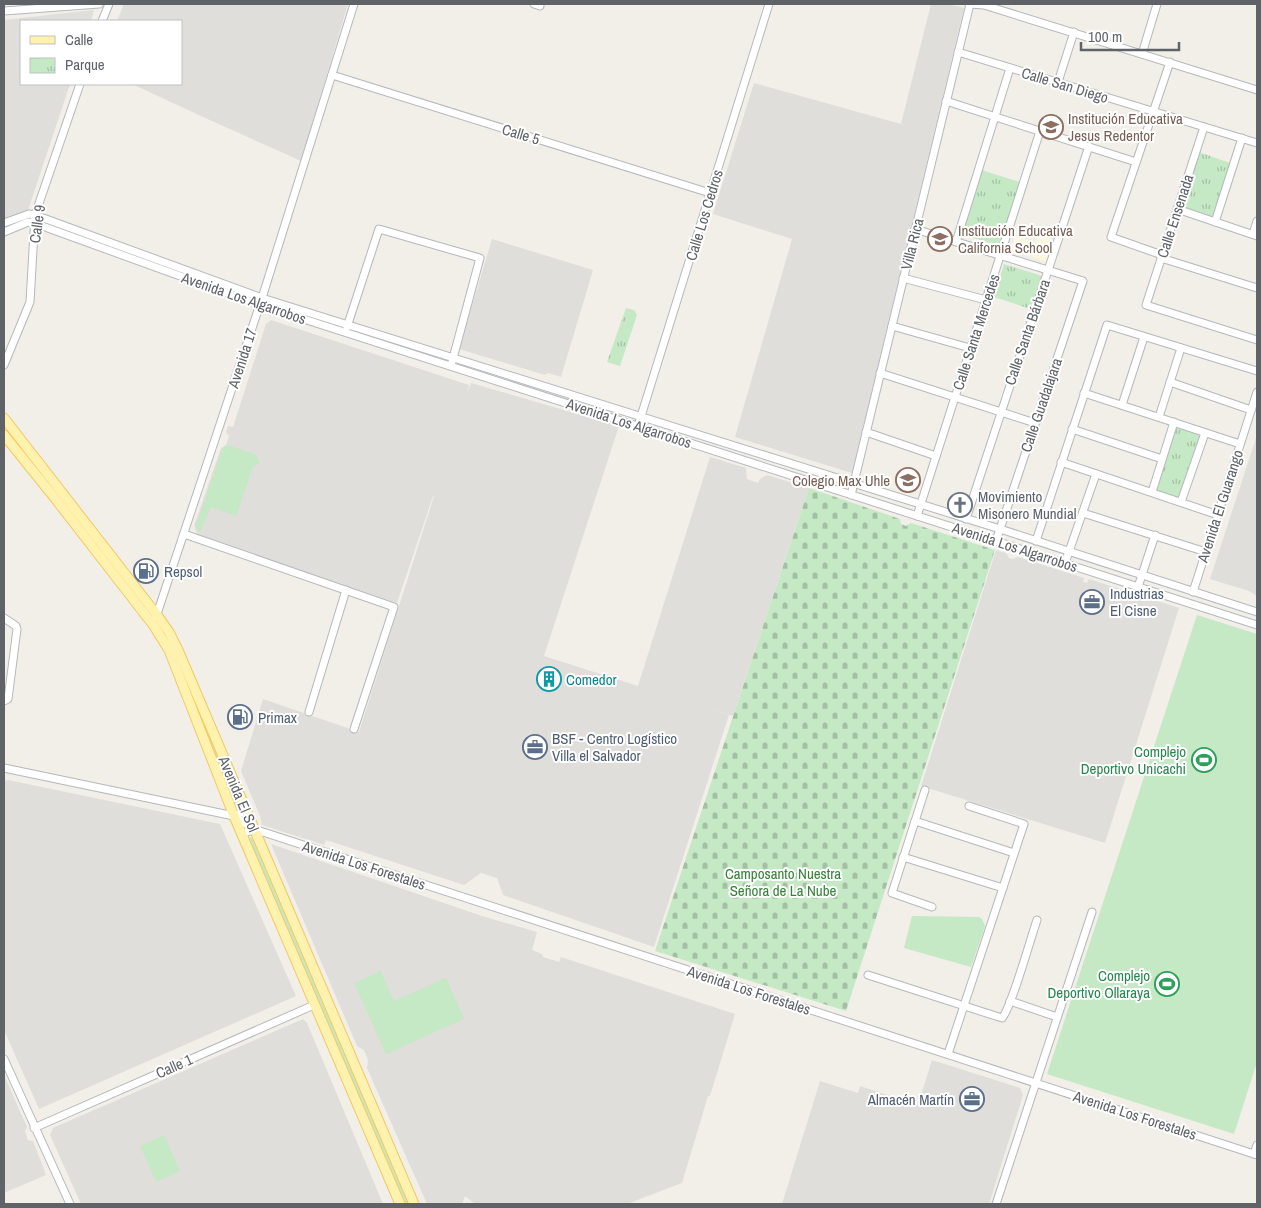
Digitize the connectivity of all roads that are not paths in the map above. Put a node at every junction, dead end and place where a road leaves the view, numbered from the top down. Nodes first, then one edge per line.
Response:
1 (99, 4) edge
2 (109, 4) edge
3 (354, 4) edge
4 (770, 4) edge
5 (969, 4) edge
6 (984, 4) edge
7 (1157, 4) edge
8 (4, 11) edge
9 (102, 20) edge
10 (1074, 32) junction
11 (958, 52) junction
12 (1142, 54) junction
13 (1170, 62) junction
14 (1010, 68) junction
15 (332, 74) junction
16 (1058, 82) junction
17 (80, 85) edge
18 (1257, 90) edge
19 (946, 101) junction
20 (1153, 112) junction
21 (995, 116) junction
22 (1204, 127) junction
23 (1040, 131) junction
24 (1242, 138) junction
25 (1257, 143) edge
26 (1089, 146) junction
27 (1136, 162) junction
28 (710, 193) junction
29 (1177, 209) junction
30 (35, 214) junction
31 (1257, 221) edge
32 (1215, 222) junction
33 (4, 223) edge
34 (34, 223) junction
35 (915, 229) junction
36 (4, 232) edge
37 (1255, 235) edge
38 (956, 242) junction
39 (1000, 255) junction
40 (1162, 256) junction
41 (1048, 270) junction
42 (904, 278) junction
43 (1257, 288) edge
44 (986, 300) junction
45 (261, 302) junction
46 (892, 326) junction
47 (346, 329) junction
48 (1144, 336) junction
49 (1257, 340) edge
50 (970, 348) junction
51 (1181, 348) junction
52 (453, 358) junction
53 (4, 365) edge
54 (450, 366) junction
55 (1257, 372) edge
56 (880, 373) junction
57 (1170, 382) junction
58 (1257, 392) edge
59 (1084, 393) junction
60 (955, 397) junction
61 (1122, 406) junction
62 (1251, 410) junction
63 (1000, 412) junction
64 (641, 417) junction
65 (1159, 417) junction
66 (4, 418) edge
67 (1174, 422) junction
68 (1035, 424) junction
69 (638, 426) junction
70 (1072, 429) junction
71 (866, 432) junction
72 (1205, 432) junction
73 (4, 435) edge
74 (1240, 444) junction
75 (936, 456) junction
76 (1162, 459) junction
77 (1061, 462) junction
78 (1096, 474) junction
79 (854, 484) junction
80 (1152, 492) junction
81 (851, 495) junction
82 (1181, 502) junction
83 (920, 504) junction
84 (1083, 513) junction
85 (1218, 514) junction
86 (916, 516) junction
87 (966, 519) junction
88 (1000, 529) junction
89 (184, 534) junction
90 (1154, 535) junction
91 (996, 541) junction
92 (1036, 541) junction
93 (1069, 552) junction
94 (1206, 552) junction
95 (1066, 564) junction
96 (1142, 575) junction
97 (1138, 587) junction
98 (346, 590) junction
99 (1193, 592) junction
100 (1189, 603) junction
101 (1257, 612) edge
102 (157, 615) junction
103 (4, 618) edge
104 (1257, 625) edge
105 (154, 626) junction
106 (4, 701) edge
107 (309, 712) dead end
108 (354, 729) dead end
109 (4, 768) edge
110 (924, 790) dead end
111 (969, 806) dead end
112 (246, 811) junction
113 (234, 816) junction
114 (915, 821) junction
115 (254, 829) junction
116 (242, 834) junction
117 (1014, 853) junction
118 (903, 857) junction
119 (1002, 888) junction
120 (932, 907) dead end
121 (1092, 912) dead end
122 (1037, 920) dead end
123 (868, 974) dead end
124 (1010, 1001) junction
125 (314, 1005) junction
126 (964, 1006) junction
127 (1057, 1017) junction
128 (948, 1054) junction
129 (4, 1059) edge
130 (1036, 1083) junction
131 (34, 1128) junction
132 (1257, 1145) edge
133 (1256, 1155) edge
134 (70, 1204) edge
135 (400, 1204) edge
136 (414, 1204) edge
137 (996, 1204) edge

1 - 8 street
2 - 9 street
3 - 15 street, Avenida 17
4 - 28 street, Calle Los Cedros
5 - 6 street
5 - 11 street, Villa Rica
6 - 10 street
7 - 12 street
10 - 12 street
10 - 16 street
11 - 14 street, Calle San Diego
11 - 19 street, Villa Rica
12 - 13 street
13 - 18 street
13 - 20 street
14 - 16 street, Calle San Diego
14 - 21 street
15 - 28 street, Calle 5
15 - 45 street, Avenida 17
16 - 20 street, Calle San Diego
17 - 30 street, Calle 9
19 - 21 street
19 - 35 street, Villa Rica
20 - 22 street, Calle San Diego
20 - 27 street
21 - 23 street
21 - 38 street
22 - 24 street, Calle San Diego
22 - 29 street, Calle Ensenada
23 - 26 street
23 - 39 street, Calle Santa Mercedes
24 - 25 street, Calle San Diego
24 - 32 street
26 - 27 street
26 - 41 street, Calle Santa Bárbara
27 - 40 street
28 - 64 street, Calle Los Cedros
29 - 32 street
29 - 40 street, Calle Ensenada
30 - 33 street
30 - 34 street, Calle 9
30 - 45 street, Avenida Los Algarrobos
31 - 37 street
32 - 37 street
34 - 36 street
34 - 45 street, Avenida Los Algarrobos
34 - 53 street, Calle 9
35 - 38 street
35 - 42 street, Villa Rica
38 - 39 street
39 - 41 street
39 - 44 street, Calle Santa Mercedes
40 - 43 street
40 - 49 street, Calle Ensenada
41 - 63 street, Calle Santa Bárbara
41 - 68 street, Calle Guadalajara
42 - 44 street
42 - 46 street, Villa Rica
44 - 50 street, Calle Santa Mercedes
45 - 47 street, Avenida Los Algarrobos
45 - 89 street, Avenida 17
46 - 50 street
46 - 56 street, Villa Rica
47 - 52 street, Avenida Los Algarrobos
47 - 52 street
47 - 54 street, Avenida Los Algarrobos
48 - 51 street
48 - 59 street
48 - 61 street
50 - 60 street, Calle Santa Mercedes
51 - 55 street
51 - 57 street
52 - 54 street
52 - 64 street, Avenida Los Algarrobos
54 - 69 street, Avenida Los Algarrobos
56 - 60 street
56 - 71 street, Villa Rica
57 - 62 street
57 - 65 street
58 - 62 street, Avenida El Guarango
59 - 61 street
59 - 70 street
60 - 63 street
60 - 75 street, Calle Santa Mercedes
61 - 65 street
62 - 74 street, Avenida El Guarango
63 - 68 street
63 - 87 street, Calle Santa Bárbara
64 - 69 street, Calle Los Cedros
64 - 79 street, Avenida Los Algarrobos
65 - 67 street
66 - 102 main road, Avenida El Sol
67 - 72 street
67 - 76 street
68 - 88 street, Calle Guadalajara
69 - 81 street, Avenida Los Algarrobos
70 - 76 street
70 - 77 street
71 - 75 street
71 - 79 street, Villa Rica
72 - 74 street
72 - 82 street
73 - 105 main road, Avenida El Sol
74 - 85 street, Avenida El Guarango
75 - 83 street, Calle Santa Mercedes
76 - 80 street
77 - 78 street
77 - 92 street
78 - 80 street
78 - 84 street
79 - 81 street, Villa Rica
79 - 83 street, Avenida Los Algarrobos
80 - 82 street
81 - 86 street, Avenida Los Algarrobos
82 - 85 street
83 - 86 street, Calle Santa Mercedes
83 - 87 street, Avenida Los Algarrobos
84 - 90 street
84 - 93 street
85 - 94 street, Avenida El Guarango
86 - 91 street, Avenida Los Algarrobos
87 - 88 street, Avenida Los Algarrobos
88 - 91 street, Calle Guadalajara
88 - 92 street, Avenida Los Algarrobos
89 - 98 street
89 - 102 street, Avenida 17
90 - 94 street
90 - 96 street
91 - 95 street, Avenida Los Algarrobos
92 - 93 street, Avenida Los Algarrobos
93 - 95 street
93 - 96 street, Avenida Los Algarrobos
94 - 99 street, Avenida El Guarango
95 - 97 street, Avenida Los Algarrobos
96 - 97 street
96 - 99 street, Avenida Los Algarrobos
97 - 100 street, Avenida Los Algarrobos
98 - 107 street
98 - 108 street
99 - 100 street, Avenida El Guarango
99 - 101 street, Avenida Los Algarrobos
100 - 104 street, Avenida Los Algarrobos
102 - 105 street, Avenida 17
102 - 112 main road, Avenida El Sol
103 - 106 street
105 - 113 main road, Avenida El Sol
109 - 113 street
110 - 114 street
111 - 117 street
112 - 113 street
112 - 115 main road, Avenida El Sol
113 - 115 street, Avenida Los Forestales
113 - 116 main road, Avenida El Sol
114 - 117 street
114 - 118 street
115 - 116 street
115 - 128 street, Avenida Los Forestales
115 - 136 main road, Avenida El Sol
116 - 125 main road, Avenida El Sol
117 - 119 street
118 - 119 street
118 - 120 street
119 - 126 street
121 - 127 street
122 - 124 street
123 - 126 street
124 - 126 street
124 - 127 street
125 - 131 street, Calle 1
125 - 135 main road, Avenida El Sol
126 - 128 street
127 - 130 street
128 - 130 street, Avenida Los Forestales
129 - 131 street
130 - 133 street, Avenida Los Forestales
130 - 137 street
131 - 134 street
132 - 133 street

